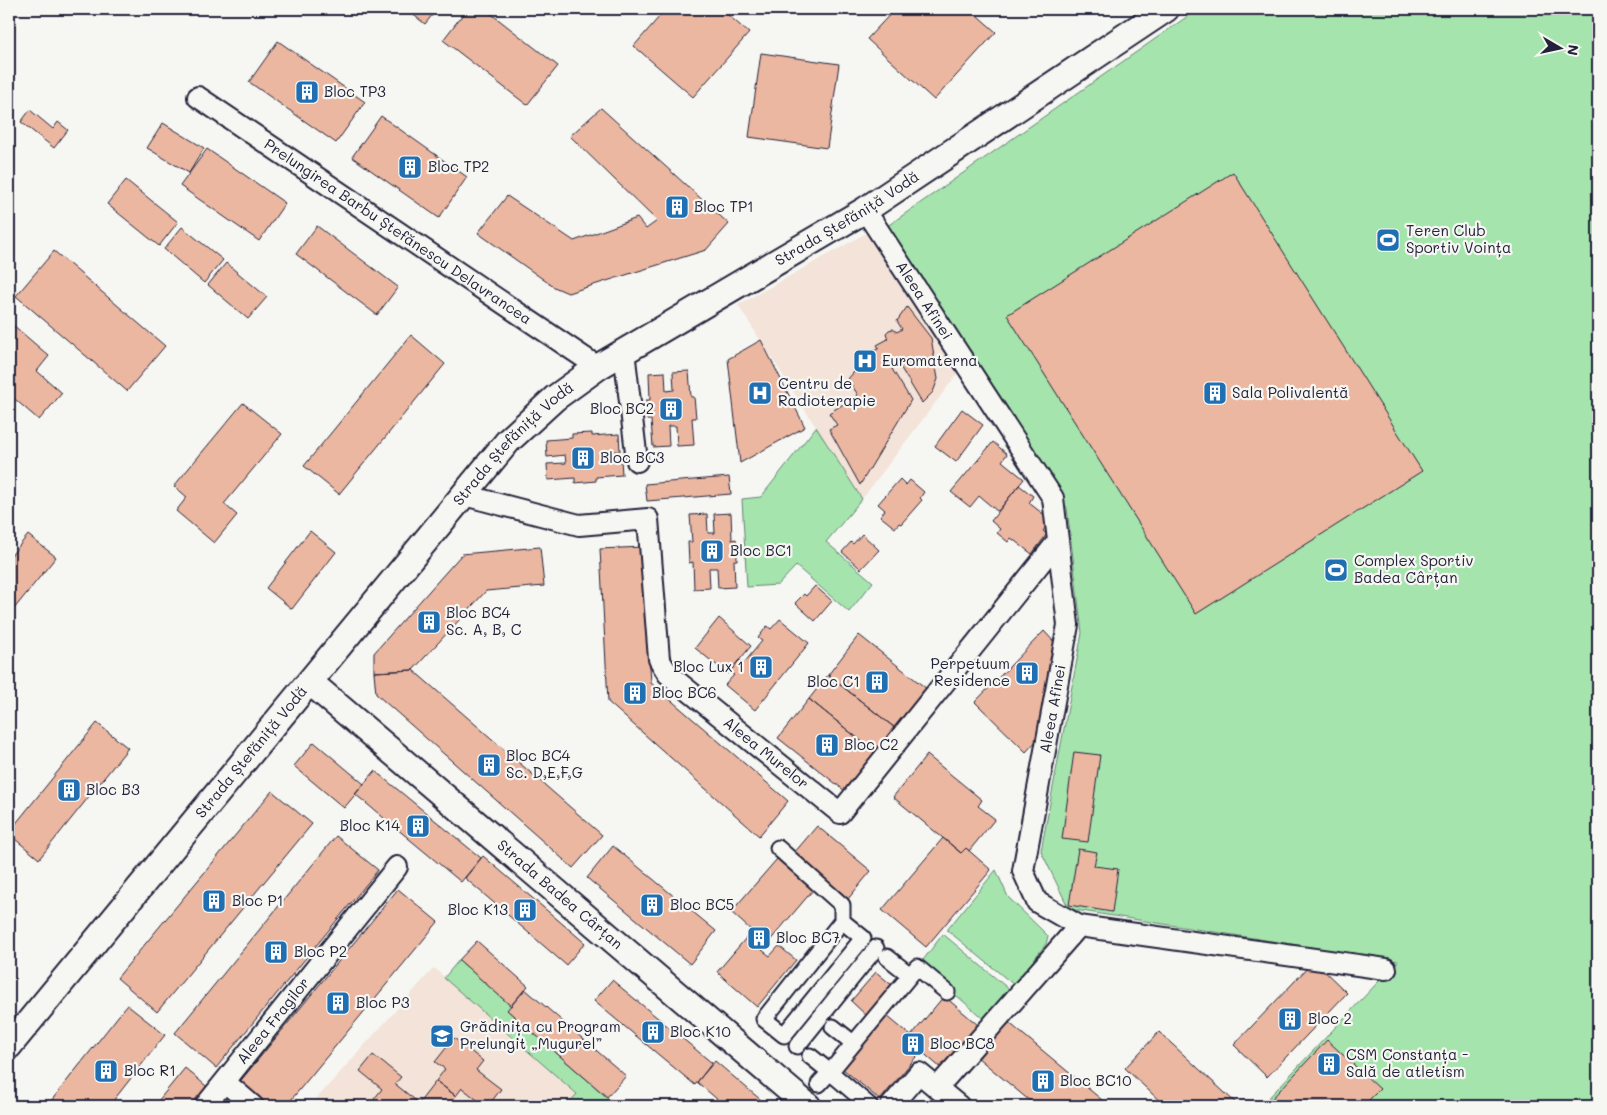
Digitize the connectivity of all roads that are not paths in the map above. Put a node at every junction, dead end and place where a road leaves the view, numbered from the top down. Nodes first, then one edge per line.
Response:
1 (1166, 9) edge
2 (198, 97) dead end
3 (865, 210) junction
4 (624, 351) junction
5 (598, 366) junction
6 (637, 461) dead end
7 (464, 495) junction
8 (1058, 541) junction
9 (310, 682) junction
10 (778, 848) dead end
11 (397, 867) dead end
12 (842, 921) junction
13 (1079, 926) junction
14 (820, 949) junction
15 (841, 966) junction
16 (1386, 969) dead end
17 (910, 975) junction
18 (788, 989) junction
19 (947, 992) dead end
20 (808, 1006) junction
21 (833, 1027) dead end
22 (853, 1043) junction
23 (9, 1046) edge
24 (797, 1046) dead end
25 (810, 1056) dead end
26 (830, 1072) junction
27 (224, 1082) junction
28 (938, 1088) junction
29 (813, 1095) edge
30 (205, 1106) edge
31 (254, 1106) edge
32 (870, 1106) edge
33 (891, 1106) edge
34 (958, 1106) edge

1 - 3 street, Strada Ștefăniță Vodă
2 - 5 street, Prelungirea Barbu Ștefănescu Delavrancea
3 - 4 street, Strada Ștefăniță Vodă
3 - 8 street, Aleea Afinei
4 - 5 street, Strada Ștefăniță Vodă
4 - 6 street
5 - 7 street, Strada Ștefăniță Vodă
7 - 8 street, Aleea Murelor
7 - 9 street, Strada Ștefăniță Vodă
8 - 13 street, Aleea Afinei
9 - 23 street, Strada Ștefăniță Vodă
9 - 29 street, Strada Badea Cârțan
10 - 12 street
11 - 27 street, Aleea Fragilor
12 - 14 street
12 - 15 street
13 - 16 street, Aleea Afinei
13 - 28 street
14 - 15 street
14 - 18 street
15 - 20 street
17 - 19 street
17 - 22 street
17 - 24 street
18 - 20 street
18 - 20 street
21 - 22 street
22 - 26 street
25 - 26 street
26 - 29 street
26 - 32 street
27 - 30 street, Aleea Fragilor
27 - 31 street
28 - 33 street
28 - 34 street

